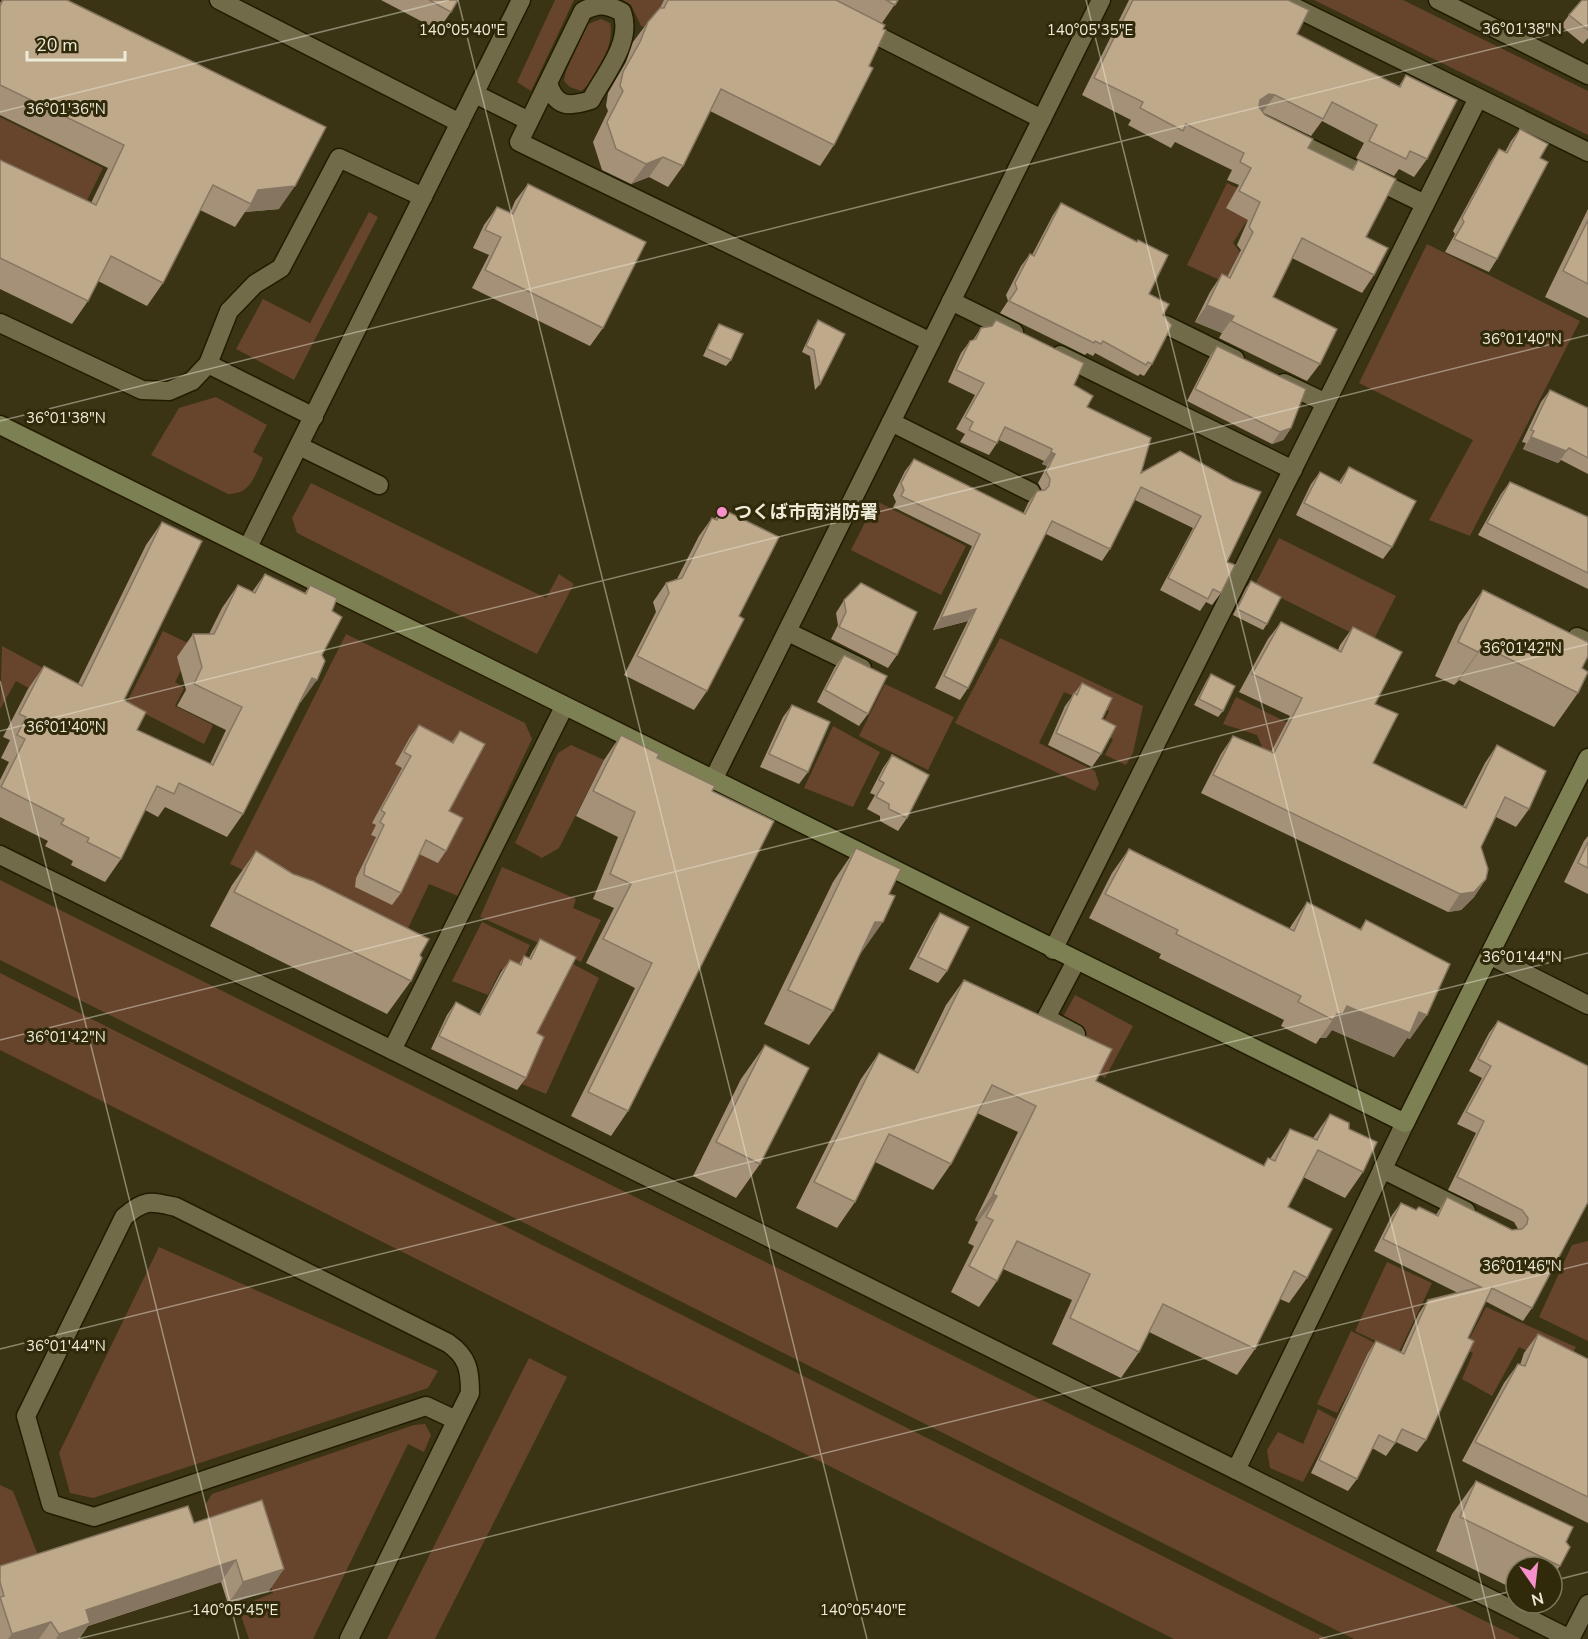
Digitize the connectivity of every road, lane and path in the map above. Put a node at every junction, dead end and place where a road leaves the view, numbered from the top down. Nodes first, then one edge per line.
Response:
1 (219, 0) edge
2 (521, 0) edge
3 (1101, 0) edge
4 (1280, 0) edge
5 (1438, 0) edge
6 (848, 21) edge
7 (1588, 75) edge
8 (548, 83) junction
9 (475, 93) junction
10 (1478, 98) junction
11 (1042, 119) junction
12 (529, 121) junction
13 (460, 123) junction
14 (1269, 128) edge
15 (1588, 152) edge
16 (423, 197) junction
17 (1425, 204) junction
18 (951, 301) junction
19 (0, 323) edge
20 (1166, 325) edge
21 (1026, 338) edge
22 (931, 342) junction
23 (1047, 348) edge
24 (208, 364) junction
25 (1251, 367) edge
26 (1273, 377) edge
27 (1326, 403) junction
28 (314, 417) junction
29 (891, 422) junction
30 (0, 425) edge
31 (299, 446) junction
32 (1293, 470) junction
33 (380, 485) dead end
34 (1031, 492) dead end
35 (248, 548) junction
36 (788, 632) junction
37 (883, 678) edge
38 (564, 707) junction
39 (1588, 758) edge
40 (713, 780) junction
41 (0, 855) edge
42 (1053, 950) junction
43 (1489, 955) junction
44 (1076, 961) junction
45 (1588, 1005) edge
46 (1083, 1038) edge
47 (392, 1050) junction
48 (1405, 1123) junction
49 (1382, 1169) junction
50 (1487, 1222) edge
51 (456, 1420) junction
52 (1236, 1470) junction
53 (1588, 1604) edge
54 (349, 1639) edge
55 (1570, 1639) edge

1 - 13 street
2 - 9 street
3 - 11 street
4 - 10 street
5 - 7 street
6 - 11 street
8 - 8 street
8 - 12 street
9 - 12 street
9 - 13 street
10 - 15 street
10 - 17 street
11 - 18 street
12 - 22 street
13 - 16 street
14 - 17 street
16 - 24 street
16 - 28 street
17 - 27 street
18 - 21 street
18 - 22 street
19 - 24 street
20 - 25 street
22 - 29 street
23 - 32 street
24 - 28 street
26 - 27 street
27 - 32 street
28 - 31 street
29 - 34 street
29 - 36 street
30 - 35 street
31 - 33 street
31 - 35 street
32 - 42 street
35 - 38 street
36 - 37 street
36 - 40 street
38 - 40 street
38 - 47 street
39 - 43 street
40 - 42 street
41 - 47 street
42 - 44 street
43 - 45 street
43 - 48 street
44 - 46 street
44 - 48 street
47 - 52 street
48 - 49 street
49 - 50 street
49 - 52 street
51 - 51 street
51 - 54 street
52 - 55 street
53 - 55 street

